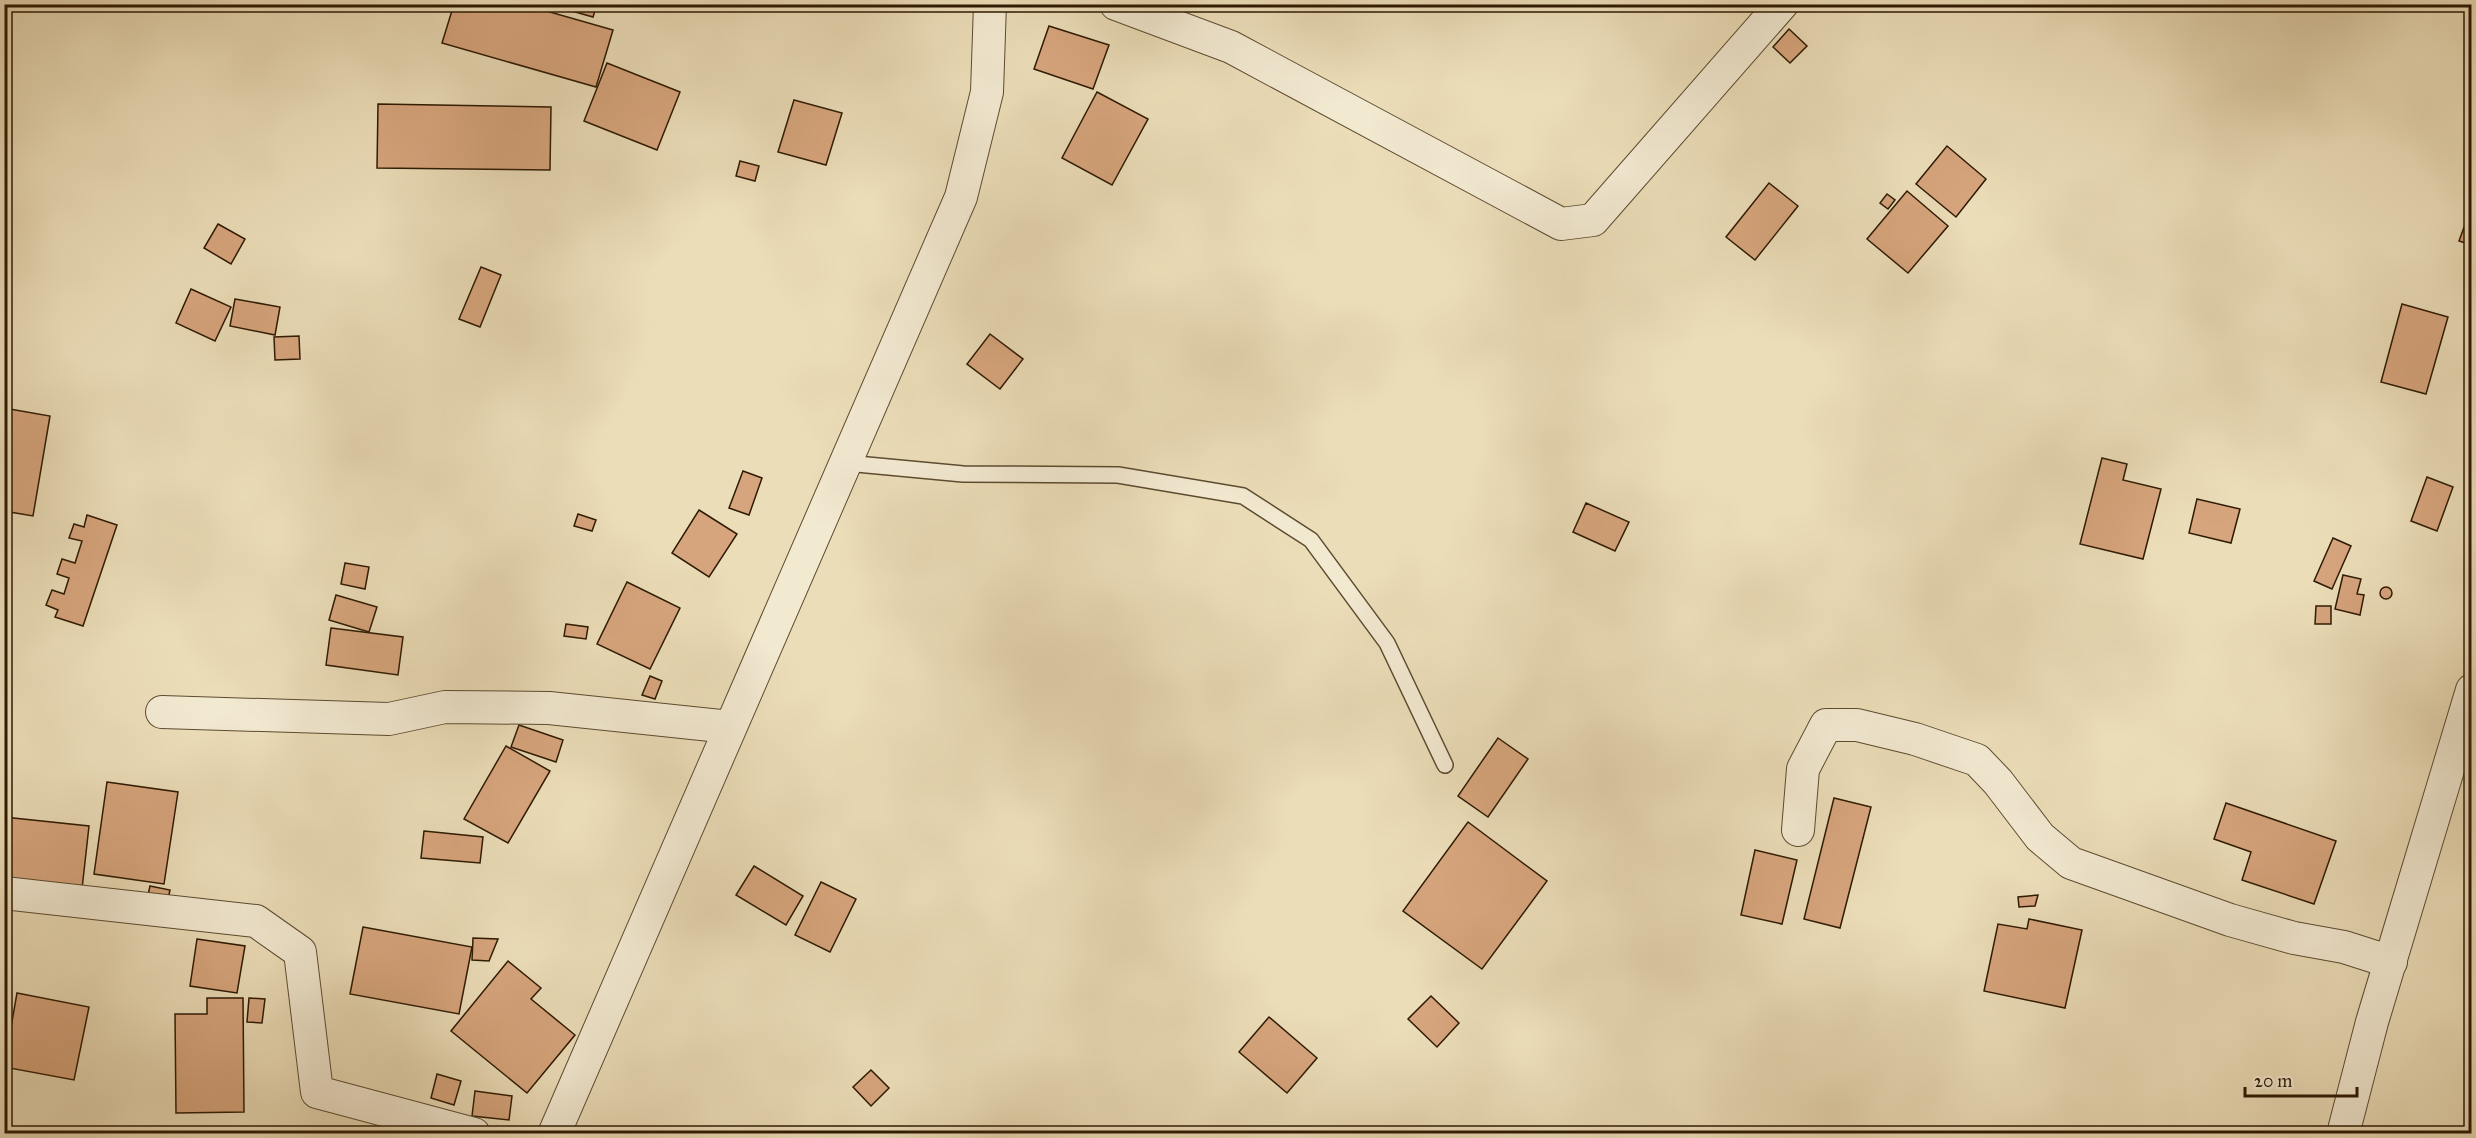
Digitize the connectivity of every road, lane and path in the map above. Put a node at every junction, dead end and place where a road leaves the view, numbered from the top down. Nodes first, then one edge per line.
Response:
1 (990, 4) edge
2 (1116, 4) edge
3 (1782, 4) edge
4 (846, 463) junction
5 (2472, 690) edge
6 (162, 712) dead end
7 (730, 727) junction
8 (1445, 765) dead end
9 (1798, 830) dead end
10 (4, 893) edge
11 (2391, 962) junction
12 (474, 1134) edge
13 (554, 1134) edge
14 (2343, 1134) edge

1 - 4 street
2 - 3 street
4 - 7 street
4 - 8 lane
5 - 11 street
6 - 7 street
7 - 13 street
9 - 11 street
10 - 12 street
11 - 14 street

